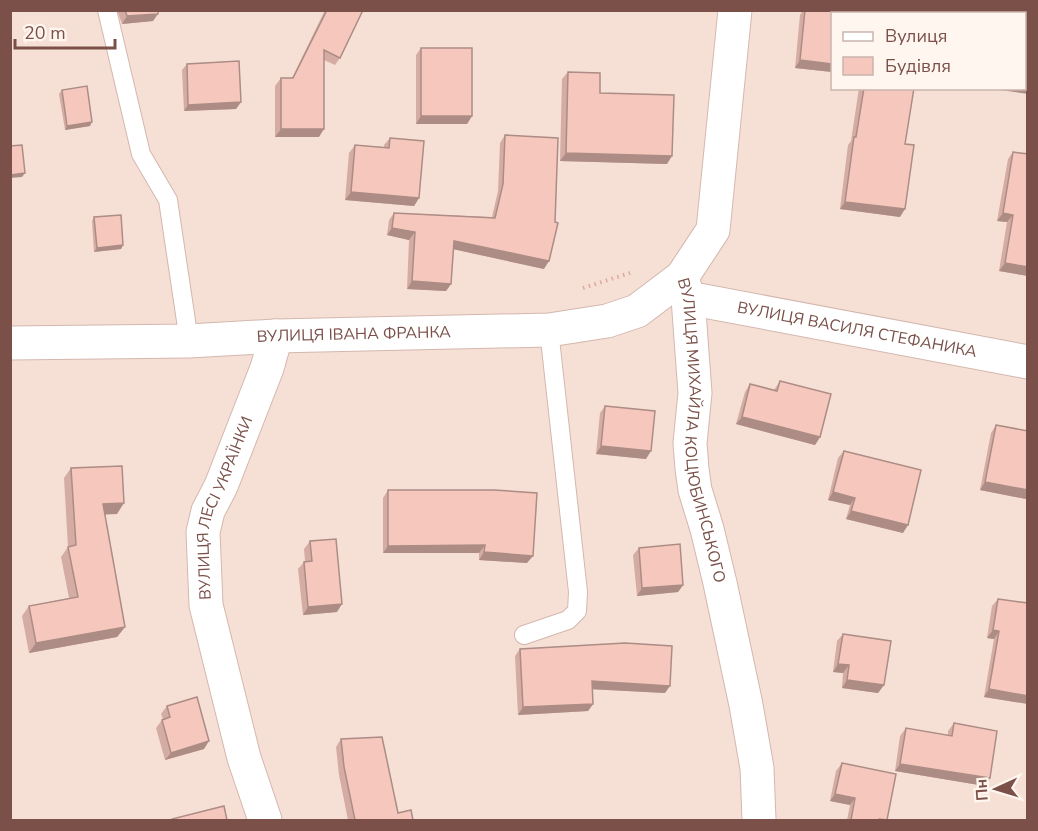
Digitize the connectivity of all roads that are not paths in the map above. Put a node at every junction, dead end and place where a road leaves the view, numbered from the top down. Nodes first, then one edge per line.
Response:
1 (107, 10) edge
2 (735, 10) edge
3 (685, 287) junction
4 (549, 330) junction
5 (276, 336) junction
6 (189, 341) junction
7 (10, 344) edge
8 (1028, 362) edge
9 (524, 635) dead end
10 (265, 820) edge
11 (759, 820) edge

1 - 6 lane
2 - 3 street, ВУЛИЦЯ МИХАЙЛА КОЦЮБИНСЬКОГО
3 - 4 street, ВУЛИЦЯ ІВАНА ФРАНКА
3 - 8 street, ВУЛИЦЯ ВАСИЛЯ СТЕФАНИКА
3 - 11 street, ВУЛИЦЯ МИХАЙЛА КОЦЮБИНСЬКОГО
4 - 5 street, ВУЛИЦЯ ІВАНА ФРАНКА
4 - 9 lane
5 - 6 street, ВУЛИЦЯ ІВАНА ФРАНКА
5 - 10 street, ВУЛИЦЯ ЛЕСІ УКРАЇНКИ
6 - 7 street, ВУЛИЦЯ ІВАНА ФРАНКА

